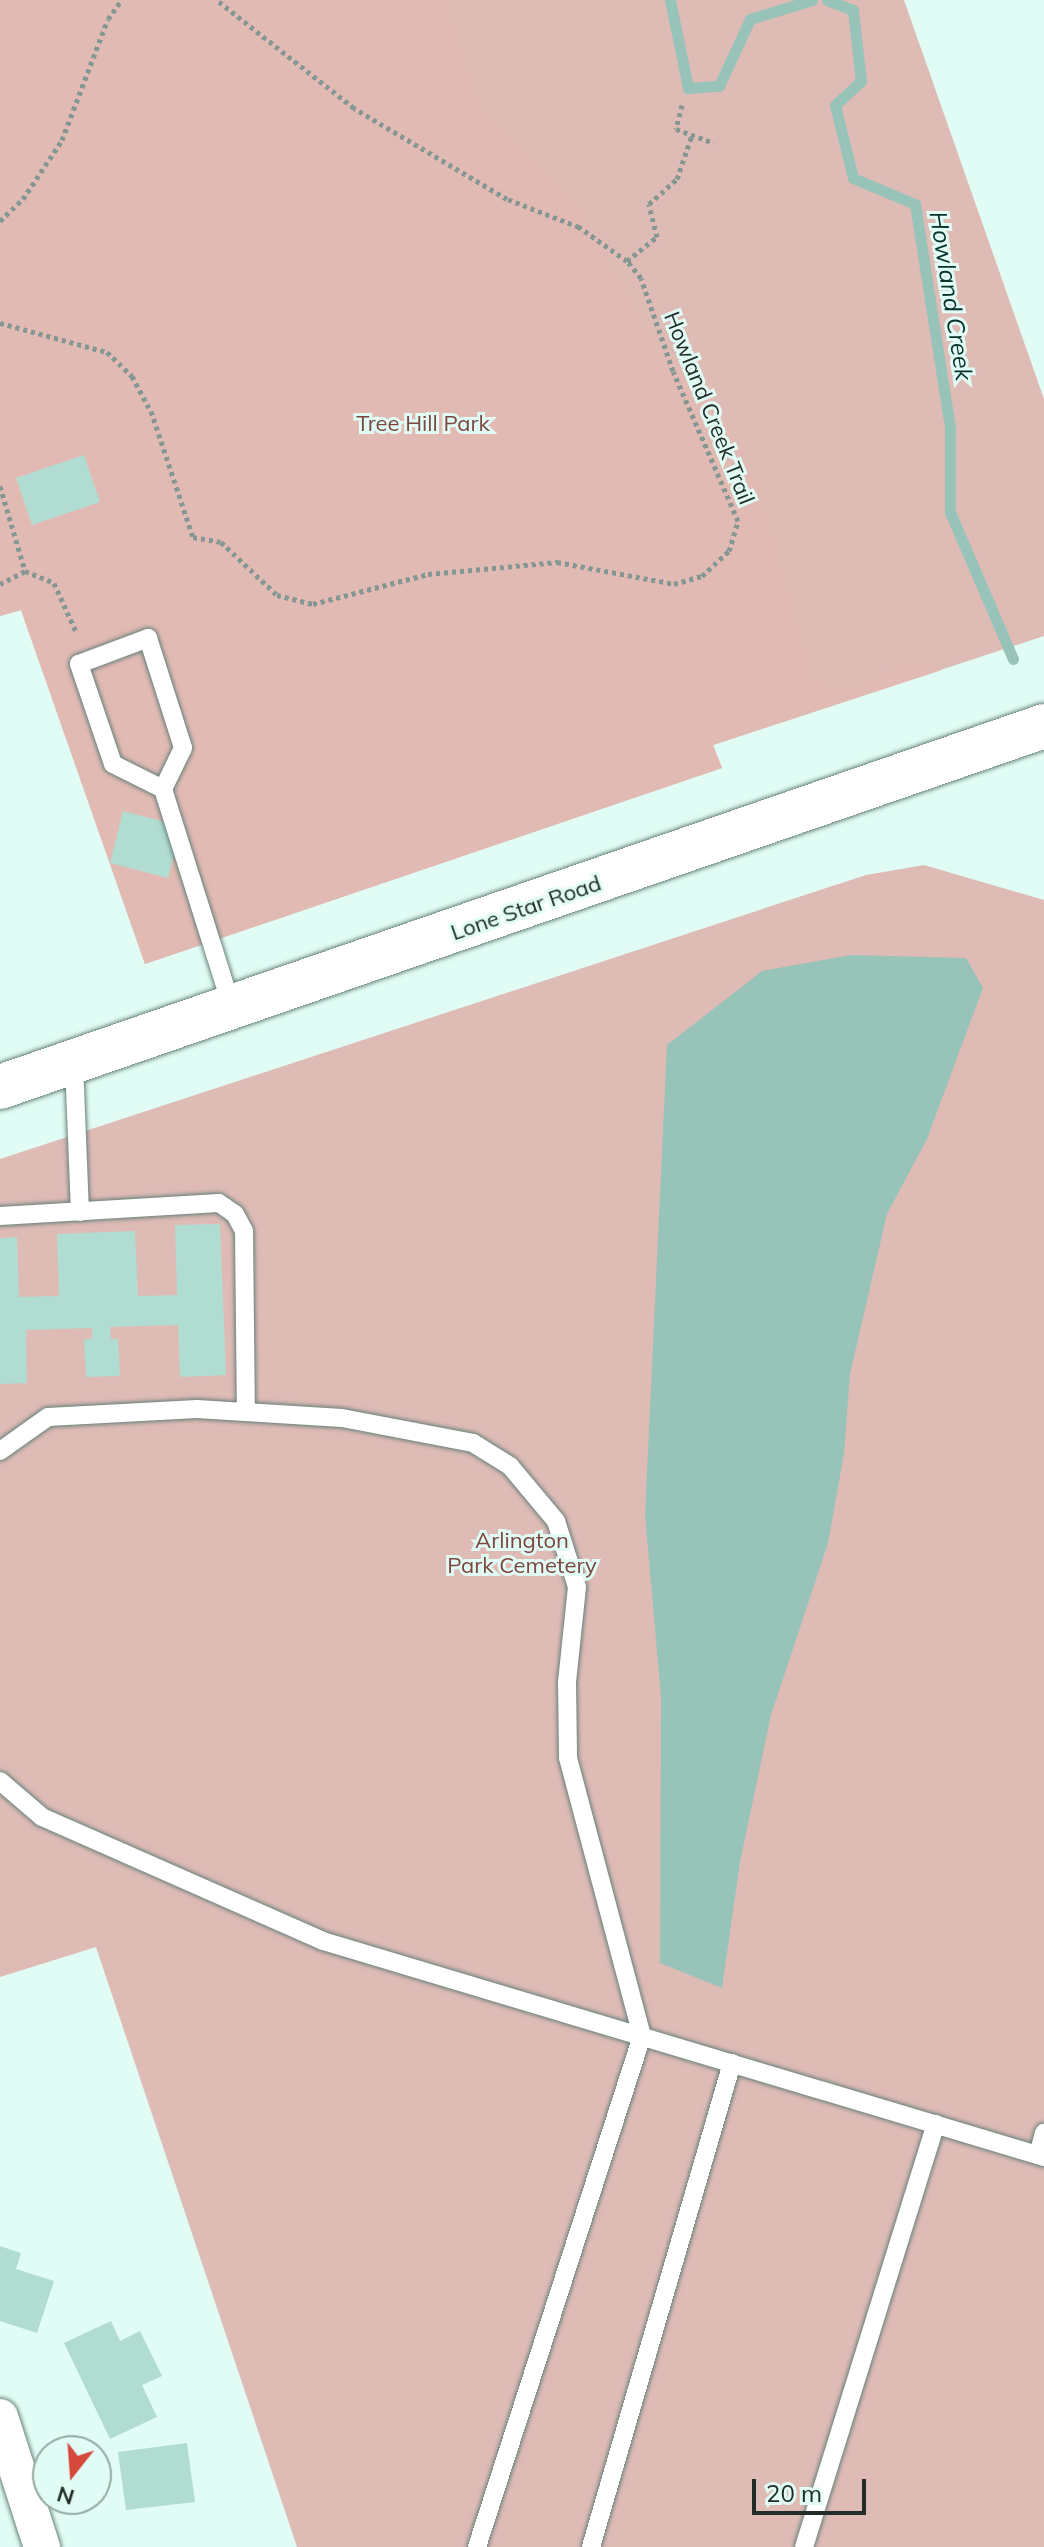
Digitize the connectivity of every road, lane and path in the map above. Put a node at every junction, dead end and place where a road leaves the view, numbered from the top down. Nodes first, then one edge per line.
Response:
1 (122, 0) edge
2 (217, 0) edge
3 (682, 105) dead end
4 (692, 135) junction
5 (714, 143) dead end
6 (0, 221) edge
7 (627, 261) junction
8 (0, 323) edge
9 (0, 486) edge
10 (25, 571) junction
11 (0, 584) edge
12 (87, 661) junction
13 (1038, 737) edge
14 (163, 789) junction
15 (233, 1010) junction
16 (74, 1063) junction
17 (0, 1087) edge
18 (80, 1212) junction
19 (0, 1216) edge
20 (246, 1412) junction
21 (0, 1451) edge
22 (0, 1781) edge
23 (642, 2036) junction
24 (732, 2063) junction
25 (936, 2124) junction
26 (1044, 2133) edge
27 (1041, 2156) edge
28 (0, 2417) edge
29 (42, 2547) edge
30 (477, 2547) edge
31 (591, 2547) edge
32 (804, 2547) edge

1 - 6 path
2 - 7 path, Howland Creek Trail
3 - 4 path
4 - 5 path
4 - 7 path
7 - 8 path, Howland Creek Trail
9 - 10 path
10 - 11 path
10 - 12 path
12 - 14 lane
12 - 14 lane
13 - 15 street, Lone Star Road
14 - 15 lane
15 - 16 street, Lone Star Road
16 - 17 street, Lone Star Road
16 - 18 lane
18 - 19 lane
18 - 20 lane
20 - 21 lane
20 - 23 lane
22 - 23 lane
23 - 24 lane
23 - 30 lane
24 - 25 lane
24 - 31 lane
25 - 27 lane
25 - 32 lane
26 - 27 lane
28 - 29 street

